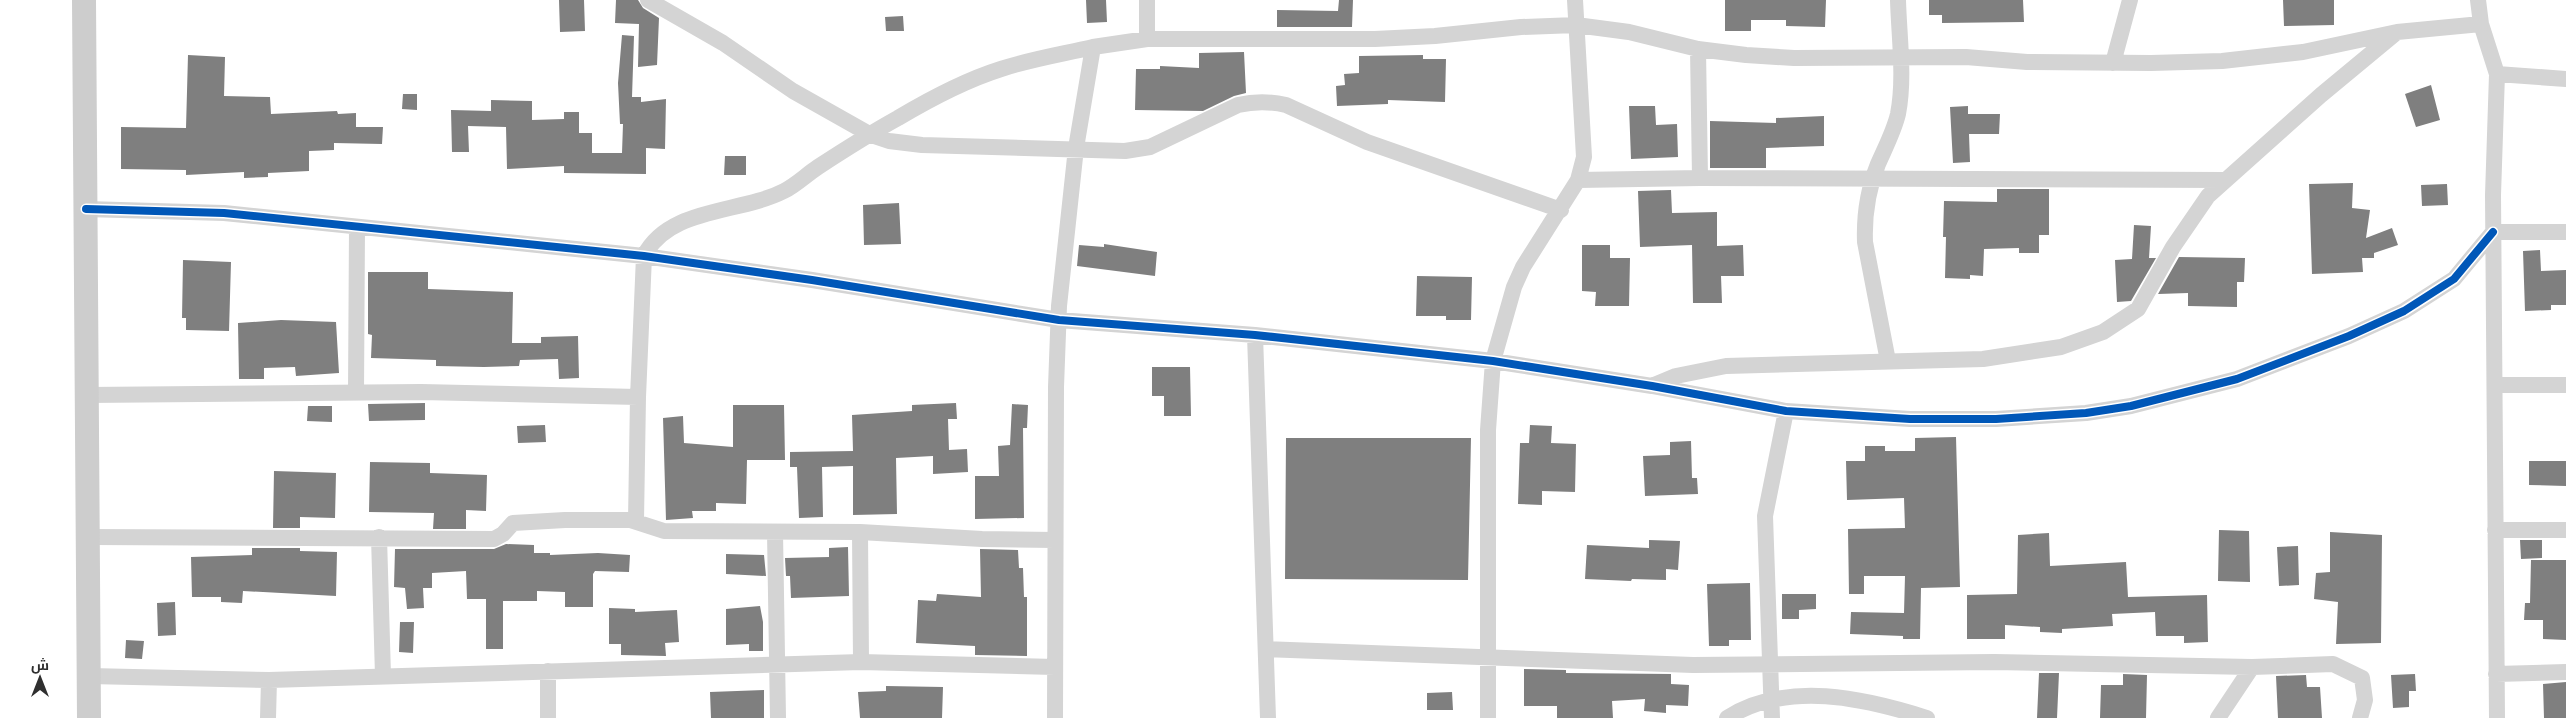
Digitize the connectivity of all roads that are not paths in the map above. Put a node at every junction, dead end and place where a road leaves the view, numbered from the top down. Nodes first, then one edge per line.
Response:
1 (84, 0) edge
2 (648, 0) edge
3 (1147, 0) edge
4 (1575, 0) edge
5 (1898, 0) edge
6 (2130, 0) edge
7 (2478, 0) edge
8 (2481, 24) junction
9 (1576, 25) junction
10 (2397, 32) junction
11 (1147, 39) junction
12 (1093, 47) junction
13 (1698, 49) junction
14 (1900, 57) junction
15 (2113, 62) junction
16 (2497, 74) junction
17 (2566, 79) edge
18 (871, 135) junction
19 (1076, 148) junction
20 (1700, 178) junction
21 (1873, 179) junction
22 (1578, 180) junction
23 (2224, 180) junction
24 (86, 209) junction
25 (1560, 210) junction
26 (357, 227) junction
27 (2494, 232) junction
28 (2566, 232) edge
29 (644, 256) junction
30 (1059, 320) junction
31 (1255, 335) junction
32 (1493, 361) junction
33 (1888, 361) junction
34 (2495, 385) junction
35 (2566, 385) edge
36 (1652, 386) junction
37 (356, 393) junction
38 (87, 395) junction
39 (638, 397) junction
40 (1786, 411) junction
41 (636, 521) junction
42 (2495, 530) junction
43 (2566, 530) edge
44 (775, 532) junction
45 (860, 532) junction
46 (88, 537) junction
47 (379, 537) junction
48 (1055, 540) junction
49 (1266, 649) junction
50 (1487, 656) junction
51 (861, 662) junction
52 (777, 665) junction
53 (1768, 665) junction
54 (1055, 667) junction
55 (2252, 667) junction
56 (548, 671) junction
57 (2566, 672) edge
58 (2496, 674) junction
59 (89, 676) junction
60 (383, 676) junction
61 (269, 680) junction
62 (1771, 700) junction
63 (89, 718) edge
64 (268, 718) edge
65 (548, 718) edge
66 (778, 718) edge
67 (1055, 718) edge
68 (1268, 718) edge
69 (1488, 718) edge
70 (1727, 718) edge
71 (1772, 718) edge
72 (1927, 718) edge
73 (2218, 718) edge
74 (2360, 718) edge
75 (2497, 718) edge

1 - 24 street
2 - 18 street
3 - 11 street
4 - 9 street
5 - 14 street
6 - 15 street
7 - 8 street
8 - 10 street
8 - 16 street
9 - 11 street
9 - 13 street
9 - 22 street
10 - 15 street
10 - 23 street
11 - 12 street
12 - 18 street
12 - 19 street
13 - 14 street
13 - 20 street
14 - 15 street
14 - 21 street
16 - 17 street
16 - 27 street
18 - 19 street
18 - 29 street
19 - 25 street
19 - 30 street
20 - 21 street
20 - 22 street
21 - 23 street
21 - 33 street
22 - 25 street
23 - 33 street
24 - 26 street
24 - 38 street
25 - 32 street
26 - 29 street
26 - 37 street
27 - 28 street
27 - 34 street
27 - 40 street
29 - 30 street
29 - 39 street
30 - 31 street
30 - 48 street
31 - 32 street
31 - 49 street
32 - 36 street
32 - 50 street
33 - 36 street
34 - 35 street
34 - 42 street
36 - 40 street
37 - 38 street
37 - 39 street
38 - 46 street
39 - 41 street
40 - 53 street
41 - 44 street
41 - 47 street
42 - 43 street
42 - 58 street
44 - 45 street
44 - 52 street
45 - 48 street
45 - 51 street
46 - 47 street
46 - 59 street
47 - 60 street
48 - 54 street
49 - 50 street
49 - 68 street
50 - 53 street
50 - 69 street
51 - 52 street
51 - 54 street
52 - 56 street
52 - 66 street
53 - 55 street
53 - 62 street
54 - 67 street
55 - 73 street
55 - 74 street
56 - 60 street
56 - 65 street
57 - 58 street
58 - 75 street
59 - 61 street
59 - 63 street
60 - 61 street
61 - 64 street
62 - 70 street
62 - 71 street
62 - 72 street

